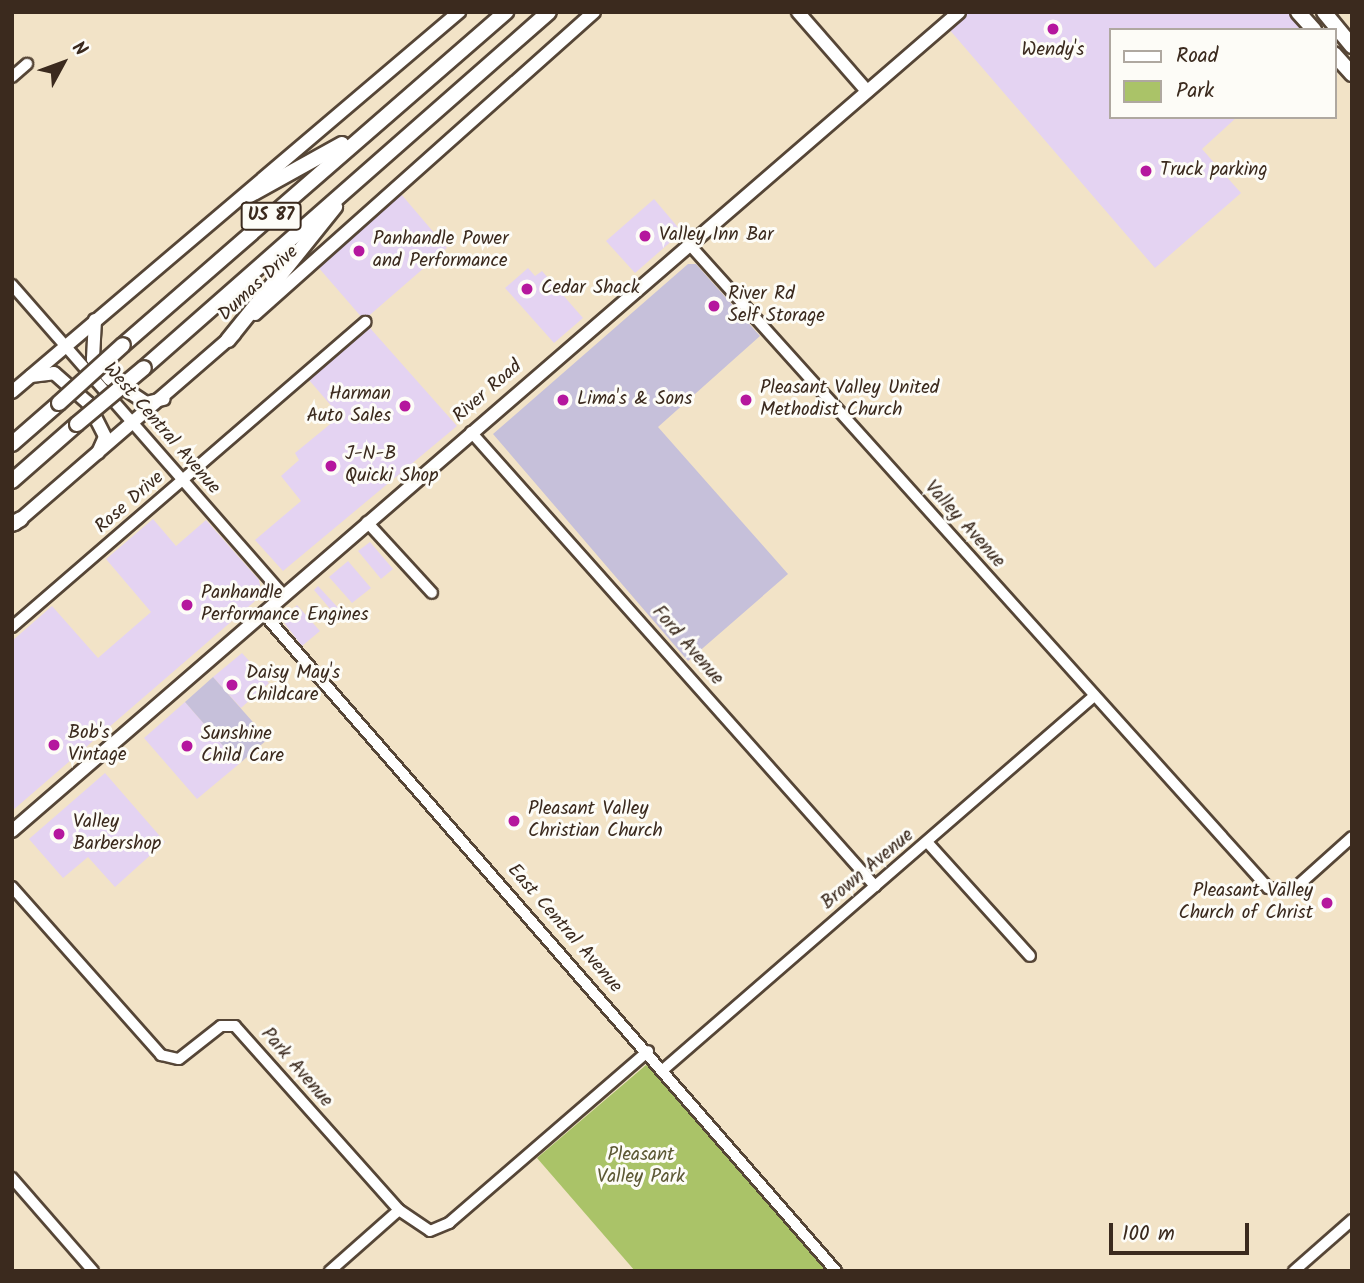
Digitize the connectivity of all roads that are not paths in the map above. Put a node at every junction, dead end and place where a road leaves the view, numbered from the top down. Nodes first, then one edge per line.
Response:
1 (459, 12) edge
2 (506, 12) edge
3 (549, 12) edge
4 (594, 12) edge
5 (798, 12) edge
6 (959, 12) edge
7 (1298, 12) edge
8 (1324, 12) edge
9 (1312, 28) edge
10 (1352, 46) edge
11 (1336, 56) edge
12 (27, 64) dead end
13 (1352, 74) edge
14 (12, 77) edge
15 (419, 88) junction
16 (867, 91) junction
17 (370, 168) junction
18 (250, 195) junction
19 (689, 244) junction
20 (12, 285) edge
21 (95, 319) junction
22 (365, 323) dead end
23 (228, 340) junction
24 (64, 345) junction
25 (29, 376) junction
26 (12, 393) edge
27 (166, 398) junction
28 (134, 425) junction
29 (471, 432) junction
30 (12, 444) edge
31 (97, 456) junction
32 (183, 480) junction
33 (12, 481) edge
34 (368, 522) junction
35 (15, 523) edge
36 (432, 593) dead end
37 (283, 595) junction
38 (264, 613) junction
39 (12, 627) edge
40 (1094, 696) junction
41 (12, 831) edge
42 (1352, 837) edge
43 (928, 843) junction
44 (875, 886) junction
45 (12, 887) edge
46 (1030, 956) dead end
47 (648, 1051) junction
48 (664, 1069) junction
49 (12, 1178) edge
50 (399, 1210) junction
51 (1352, 1220) edge
52 (93, 1271) edge
53 (330, 1271) edge
54 (836, 1271) edge
55 (1294, 1271) edge

1 - 18 main road
2 - 15 highway, US 87
3 - 17 highway, US 87
4 - 23 main road, Dumas Drive
5 - 16 main road
6 - 16 main road, River Road
7 - 9 highway
8 - 10 highway
11 - 13 highway
12 - 14 street
15 - 18 highway
15 - 30 highway, US 87, bridge
16 - 19 main road, River Road
17 - 23 highway
17 - 33 highway, US 87, bridge
18 - 21 main road
19 - 29 main road, River Road
19 - 40 street, Valley Avenue
20 - 24 street, West Central Avenue
21 - 24 main road
21 - 27 main road
22 - 32 street, Rose Drive
23 - 27 main road, Dumas Drive
24 - 25 main road
24 - 28 street, West Central Avenue
25 - 26 main road
25 - 31 main road
27 - 28 main road, Dumas Drive
28 - 31 main road, Dumas Drive
28 - 32 street, West Central Avenue
29 - 34 main road, River Road
29 - 44 street, Ford Avenue
31 - 35 main road, Dumas Drive
32 - 37 street, West Central Avenue
32 - 39 street, Rose Drive
34 - 36 street
34 - 37 main road, River Road
37 - 38 main road, River Road
38 - 41 main road, River Road
38 - 47 street, East Central Avenue
40 - 42 street, Valley Avenue
40 - 43 street, Brown Avenue
43 - 44 street, Brown Avenue
43 - 46 street
44 - 48 street, Brown Avenue
45 - 50 street, Park Avenue
47 - 48 street, East Central Avenue
47 - 50 street, Park Avenue
48 - 54 street, East Central Avenue
49 - 52 street
50 - 53 street
51 - 55 street

